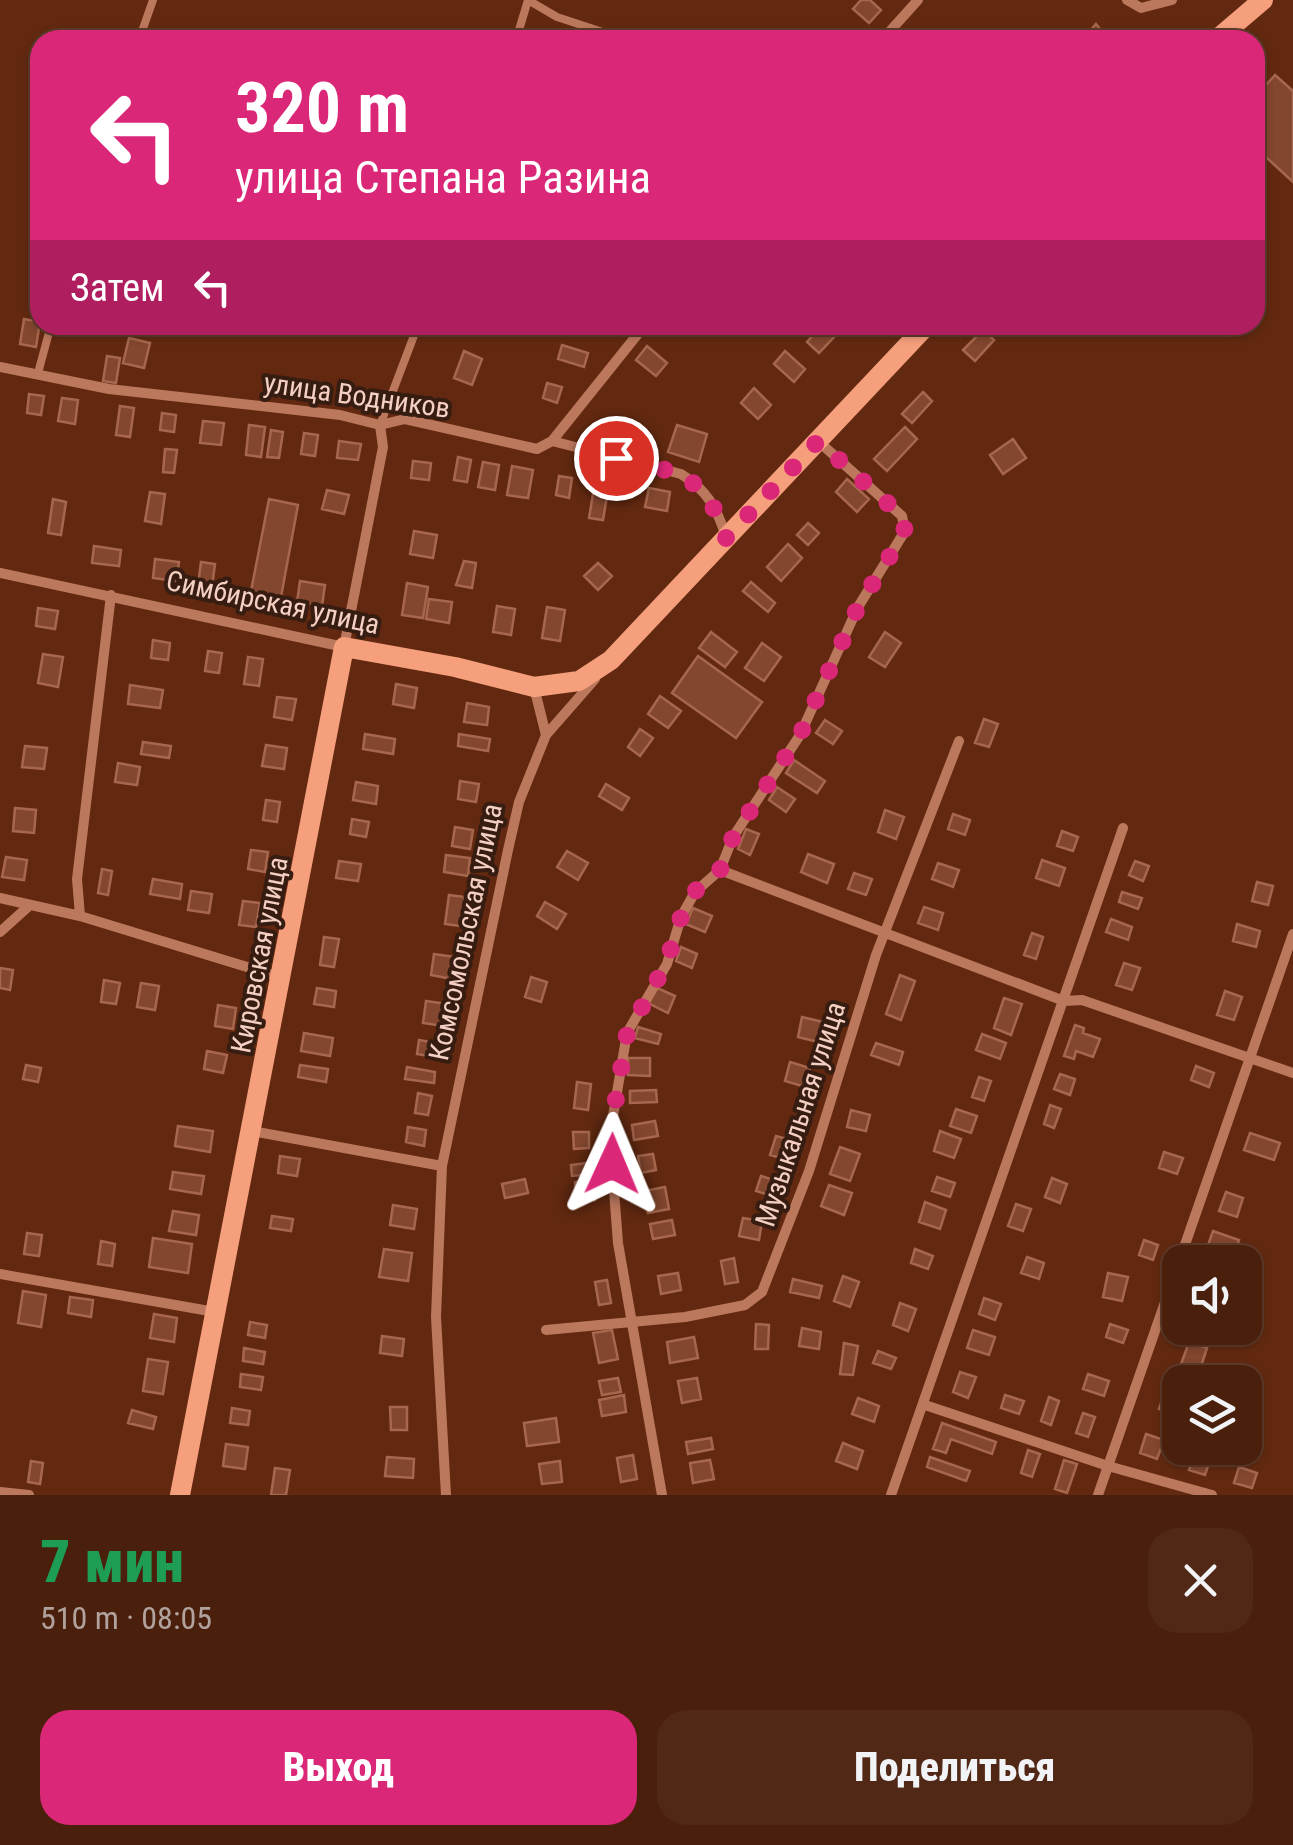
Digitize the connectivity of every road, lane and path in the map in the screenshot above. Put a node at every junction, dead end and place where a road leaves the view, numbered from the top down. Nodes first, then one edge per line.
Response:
1 (153, 0) edge
2 (528, 0) edge
3 (918, 0) edge
4 (1128, 0) edge
5 (1172, 0) edge
6 (1262, 0) edge
7 (142, 30) edge
8 (519, 30) edge
9 (597, 30) edge
10 (891, 30) edge
11 (1228, 30) edge
12 (48, 335) edge
13 (414, 335) edge
14 (636, 335) edge
15 (918, 335) edge
16 (0, 367) edge
17 (38, 373) junction
18 (380, 425) junction
19 (552, 441) junction
20 (818, 441) junction
21 (726, 538) junction
22 (0, 573) edge
23 (112, 595) junction
24 (344, 647) junction
25 (612, 660) junction
26 (534, 688) junction
27 (546, 735) junction
28 (959, 741) dead end
29 (1123, 828) dead end
30 (720, 870) junction
31 (0, 898) edge
32 (30, 905) junction
33 (80, 916) junction
34 (0, 932) edge
35 (886, 934) junction
36 (1293, 934) edge
37 (283, 978) junction
38 (1064, 1001) junction
39 (1248, 1057) junction
40 (1293, 1073) edge
41 (252, 1131) junction
42 (442, 1166) junction
43 (0, 1274) edge
44 (216, 1312) junction
45 (633, 1319) junction
46 (546, 1330) dead end
47 (925, 1405) junction
48 (1108, 1466) junction
49 (0, 1492) edge
50 (29, 1495) edge
51 (180, 1495) edge
52 (446, 1495) edge
53 (662, 1495) edge
54 (891, 1495) edge
55 (1098, 1495) edge
56 (1212, 1495) edge

1 - 7 lane
2 - 8 lane
2 - 9 lane
3 - 10 street
4 - 5 street
6 - 11 main road
12 - 17 lane
13 - 18 lane
14 - 19 street
15 - 20 main road
16 - 17 street, улица Водников
17 - 18 street, улица Водников
18 - 19 street, улица Водников
18 - 24 street, Кировская улица
19 - 21 street, улица Водников
20 - 21 main road
20 - 30 street
21 - 25 main road
22 - 23 street, Симбирская улица
23 - 24 street, Симбирская улица
23 - 33 street
24 - 26 main road, Симбирская улица
24 - 37 main road, Кировская улица
25 - 26 main road
25 - 27 street, Комсомольская улица
26 - 27 street
27 - 42 street, Комсомольская улица
28 - 35 street, Музыкальная улица
29 - 38 street
30 - 35 street
30 - 45 street
31 - 32 street
32 - 33 street
32 - 34 street
33 - 37 street
35 - 38 street
35 - 45 street, Музыкальная улица
36 - 39 street
37 - 41 main road, Кировская улица
38 - 39 street
38 - 47 street
39 - 40 street
39 - 48 street
41 - 42 street
41 - 44 main road, Кировская улица
42 - 52 street, Комсомольская улица
43 - 44 street
44 - 51 main road, Кировская улица
45 - 46 street, Музыкальная улица
45 - 53 street
47 - 48 street
47 - 54 street
48 - 55 street
48 - 56 street
49 - 50 street

